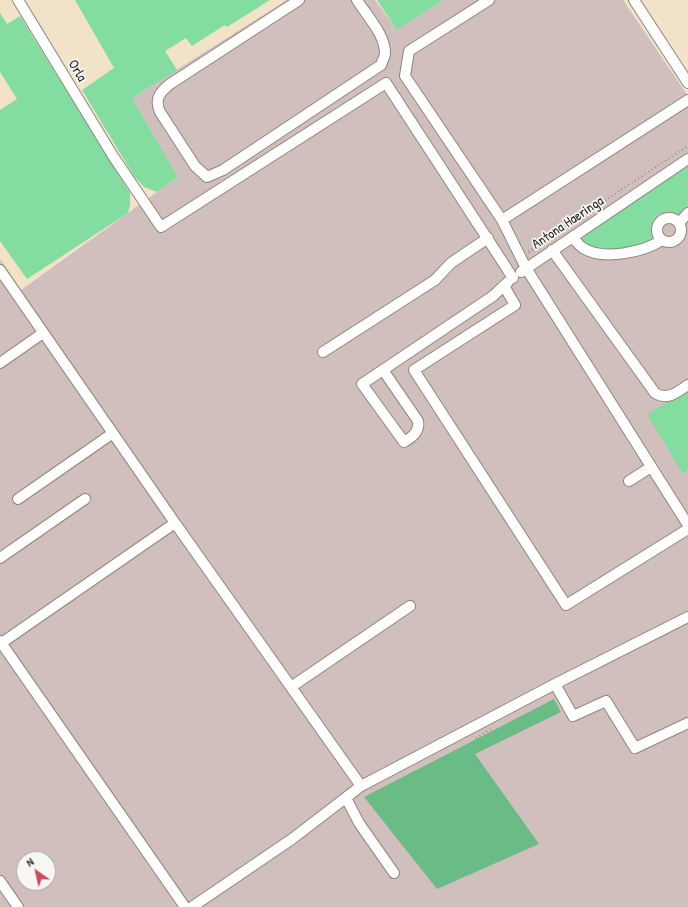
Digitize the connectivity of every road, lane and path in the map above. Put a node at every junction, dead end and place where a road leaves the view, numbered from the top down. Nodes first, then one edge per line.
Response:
1 (18, 0) edge
2 (299, 0) edge
3 (356, 0) edge
4 (489, 0) edge
5 (634, 0) edge
6 (688, 83) edge
7 (688, 100) edge
8 (688, 146) edge
9 (688, 159) edge
10 (688, 213) edge
11 (502, 220) junction
12 (679, 223) junction
13 (572, 237) junction
14 (488, 238) junction
15 (662, 240) junction
16 (552, 250) junction
17 (520, 257) junction
18 (526, 268) junction
19 (0, 270) edge
20 (514, 278) junction
21 (504, 286) junction
22 (43, 333) junction
23 (323, 352) dead end
24 (0, 363) edge
25 (383, 370) junction
26 (688, 385) edge
27 (113, 433) junction
28 (651, 467) junction
29 (629, 481) dead end
30 (18, 499) dead end
31 (85, 499) dead end
32 (175, 523) junction
33 (688, 525) edge
34 (688, 529) edge
35 (0, 558) edge
36 (410, 606) dead end
37 (688, 617) edge
38 (0, 643) edge
39 (555, 684) junction
40 (291, 687) junction
41 (688, 723) edge
42 (361, 786) junction
43 (346, 798) junction
44 (394, 873) dead end
45 (0, 881) edge
46 (18, 907) edge
47 (185, 907) edge
48 (192, 907) edge

1 - 14 street, Orla
2 - 3 street
4 - 11 street
5 - 6 street
7 - 11 street
8 - 17 path
9 - 13 street, Antona Haeringa
10 - 12 street
11 - 17 street
12 - 15 street
12 - 15 street
13 - 15 street
13 - 16 street, Antona Haeringa
14 - 20 street
14 - 23 street
16 - 18 street, Antona Haeringa
16 - 26 street
17 - 18 street
18 - 20 street, Antona Haeringa
18 - 28 street
19 - 22 street
20 - 21 street, Antona Haeringa
21 - 25 street, Antona Haeringa
21 - 34 street
22 - 24 street
22 - 27 street
25 - 25 street, Antona Haeringa
27 - 30 street
27 - 32 street
28 - 29 street
28 - 33 street
31 - 35 street
32 - 38 street
32 - 40 street
36 - 40 street
37 - 39 street
38 - 47 street
39 - 41 street
39 - 42 street
40 - 42 street
42 - 43 street
43 - 44 street
43 - 48 street
45 - 46 street

